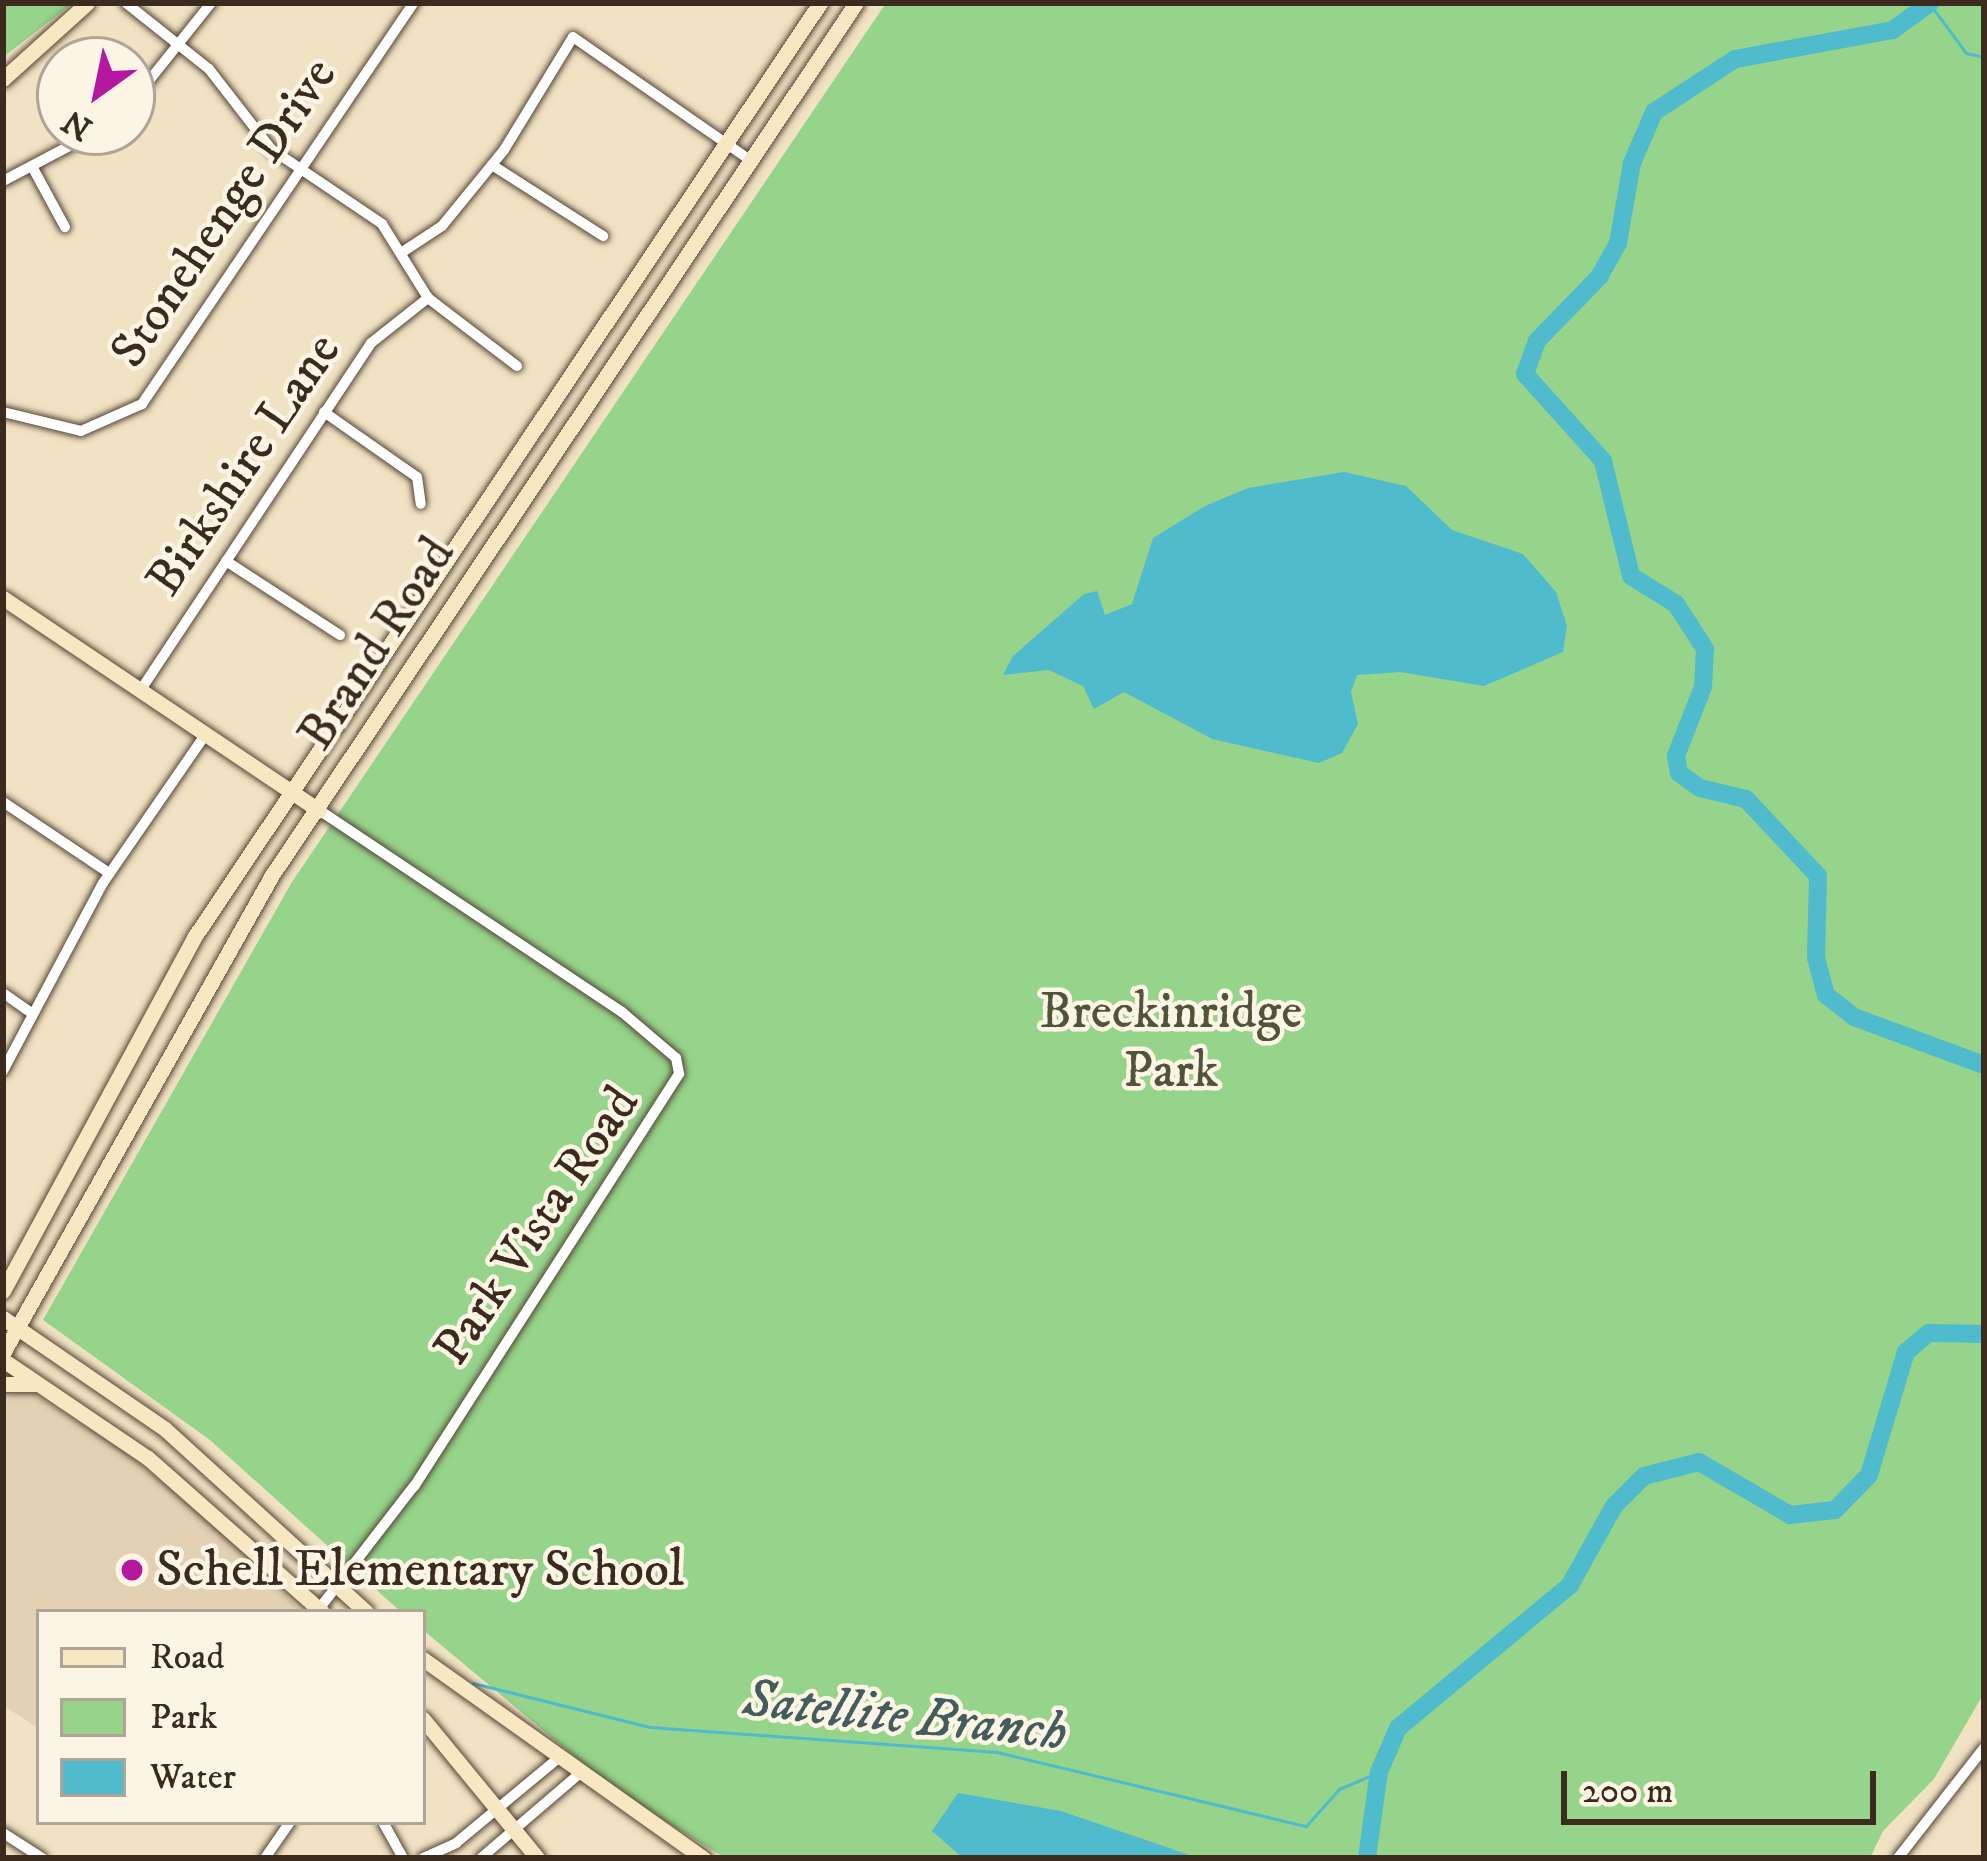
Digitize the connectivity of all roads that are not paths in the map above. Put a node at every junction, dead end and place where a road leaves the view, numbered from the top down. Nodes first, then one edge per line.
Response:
1 (87, 3) edge
2 (126, 3) edge
3 (211, 3) edge
4 (414, 3) edge
5 (820, 3) edge
6 (856, 3) edge
7 (182, 45) junction
8 (156, 75) edge
9 (3, 79) edge
10 (723, 141) junction
11 (57, 156) edge
12 (747, 158) junction
13 (492, 165) junction
14 (34, 170) junction
15 (301, 171) junction
16 (3, 181) edge
17 (65, 227) dead end
18 (603, 236) dead end
19 (404, 251) junction
20 (428, 298) junction
21 (517, 365) dead end
22 (3, 412) edge
23 (324, 412) junction
24 (421, 504) dead end
25 (226, 561) junction
26 (3, 598) edge
27 (340, 635) dead end
28 (140, 691) junction
29 (205, 735) junction
30 (293, 794) junction
31 (3, 802) edge
32 (319, 810) junction
33 (109, 873) junction
34 (3, 993) edge
35 (32, 1012) junction
36 (136, 1041) junction
37 (165, 1056) junction
38 (3, 1072) edge
39 (3, 1291) edge
40 (10, 1323) edge
41 (3, 1356) edge
42 (3, 1384) edge
43 (47, 1388) junction
44 (336, 1586) junction
45 (319, 1609) edge
46 (322, 1609) edge
47 (363, 1609) edge
48 (426, 1661) edge
49 (426, 1723) edge
50 (1984, 1748) edge
51 (557, 1759) junction
52 (578, 1775) junction
53 (499, 1811) junction
54 (288, 1825) edge
55 (385, 1825) edge
56 (515, 1831) junction
57 (3, 1833) edge
58 (446, 1854) edge
59 (42, 1858) edge
60 (265, 1858) edge
61 (404, 1858) edge
62 (423, 1858) edge
63 (481, 1858) edge
64 (537, 1858) edge
65 (703, 1858) edge
66 (1898, 1858) edge

1 - 9 main road
2 - 7 street
3 - 7 street
4 - 15 street, Stonehenge Drive
5 - 10 main road, Brand Road
6 - 12 main road, Brand Road
7 - 8 street
7 - 15 street
10 - 12 street
10 - 13 street
10 - 30 main road, Brand Road
11 - 14 street
12 - 32 main road, Brand Road
13 - 18 street
13 - 19 street
14 - 16 street
14 - 17 street
15 - 19 street
15 - 22 street, Stonehenge Drive
19 - 20 street
20 - 21 street
20 - 23 street, Birkshire Lane
23 - 24 street
23 - 25 street, Birkshire Lane
25 - 27 street
25 - 28 street, Birkshire Lane
26 - 28 main road
28 - 29 main road
29 - 30 main road
29 - 33 street
30 - 32 main road
30 - 36 main road, Brand Road
31 - 33 street
32 - 37 main road, Brand Road
32 - 44 street, Park Vista Road
33 - 35 street
34 - 35 street
35 - 38 street
36 - 37 main road
36 - 39 main road, Brand Road
37 - 40 main road, Brand Road
40 - 41 main road, Brand Road
40 - 44 main road
41 - 43 main road
42 - 43 main road
43 - 45 main road
44 - 46 street, Park Vista Road
44 - 47 main road
48 - 51 main road
49 - 53 main road
50 - 66 street
51 - 52 main road
51 - 53 street
52 - 56 street
52 - 65 main road
53 - 56 main road
53 - 58 street
54 - 60 street
55 - 61 street
56 - 63 street
56 - 64 main road
57 - 59 street
58 - 62 street

